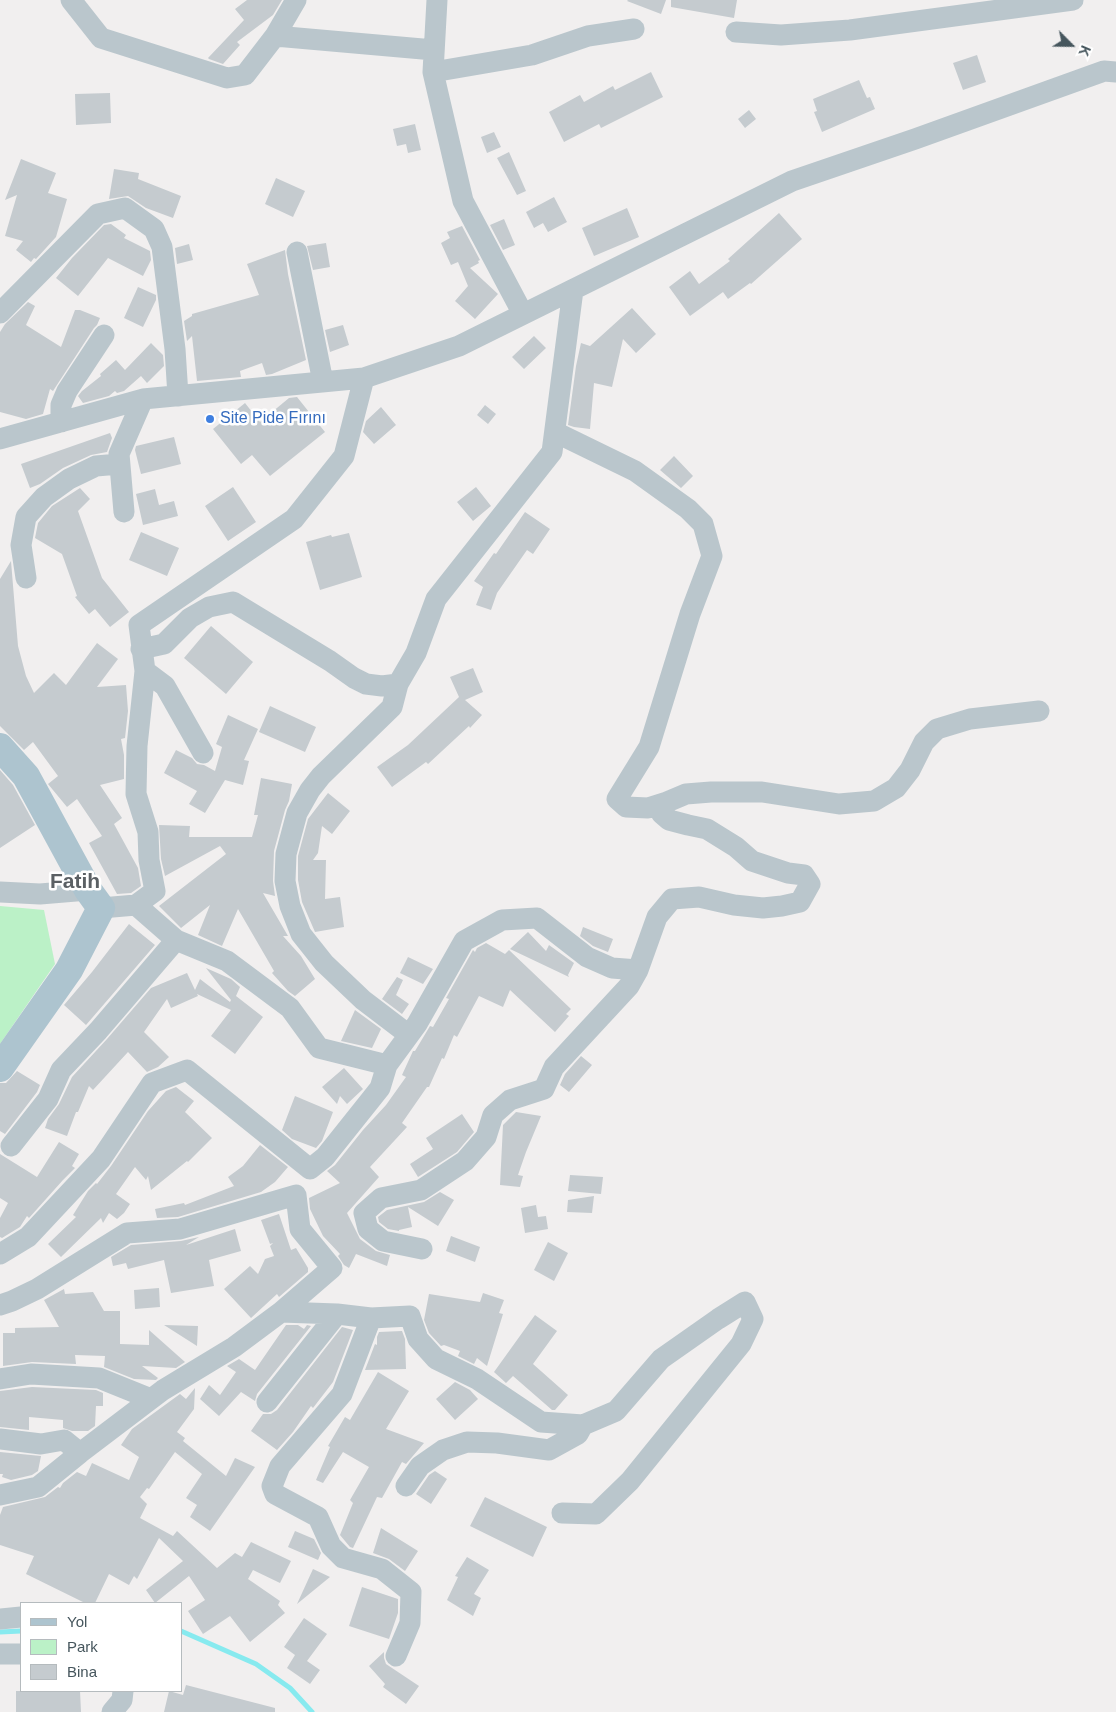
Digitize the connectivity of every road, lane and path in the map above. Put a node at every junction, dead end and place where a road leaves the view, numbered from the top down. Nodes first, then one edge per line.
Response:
1 (71, 0) edge
2 (296, 0) edge
3 (436, 0) edge
4 (1073, 0) edge
5 (634, 29) dead end
6 (736, 32) dead end
7 (276, 36) junction
8 (434, 50) junction
9 (433, 72) junction
10 (1116, 72) edge
11 (297, 252) dead end
12 (573, 290) junction
13 (0, 313) edge
14 (523, 314) junction
15 (104, 335) dead end
16 (364, 378) junction
17 (323, 382) junction
18 (178, 396) junction
19 (143, 399) junction
20 (61, 422) junction
21 (555, 432) junction
22 (0, 439) edge
23 (119, 464) junction
24 (124, 512) dead end
25 (26, 578) dead end
26 (142, 649) junction
27 (145, 671) junction
28 (398, 684) junction
29 (1039, 711) dead end
30 (0, 747) edge
31 (203, 753) dead end
32 (667, 802) junction
33 (0, 892) edge
34 (94, 899) junction
35 (136, 905) junction
36 (176, 940) junction
37 (638, 970) junction
38 (409, 1035) junction
39 (387, 1066) junction
40 (0, 1068) edge
41 (11, 1146) dead end
42 (310, 1169) junction
43 (296, 1195) junction
44 (422, 1249) dead end
45 (0, 1254) edge
46 (0, 1305) edge
47 (281, 1312) junction
48 (337, 1314) junction
49 (371, 1318) junction
50 (0, 1379) edge
51 (151, 1399) junction
52 (267, 1402) dead end
53 (583, 1425) junction
54 (0, 1439) edge
55 (80, 1453) junction
56 (406, 1486) dead end
57 (0, 1495) edge
58 (562, 1513) dead end
59 (20, 1618) edge
60 (0, 1619) edge
61 (0, 1654) edge
62 (20, 1654) edge
63 (396, 1656) dead end
64 (123, 1692) edge
65 (112, 1712) edge

1 - 7 street
2 - 7 street
3 - 8 street
4 - 6 street
5 - 9 street
7 - 8 street
8 - 9 street
9 - 14 street
10 - 12 street
11 - 17 street
12 - 14 street
12 - 21 street
13 - 18 street
14 - 16 street
15 - 20 street
16 - 17 street
16 - 26 street
17 - 18 street
18 - 19 street
19 - 20 street
19 - 23 street
20 - 22 street
21 - 28 street
21 - 32 street
23 - 24 street
23 - 25 street
26 - 27 street
26 - 28 street
27 - 31 street
27 - 35 street
28 - 38 street
29 - 32 street
30 - 34 main road
32 - 37 street
33 - 34 street
34 - 35 street
34 - 40 main road
35 - 36 street
36 - 39 street
36 - 41 street
37 - 38 street
37 - 44 street
38 - 39 street
39 - 42 street
42 - 43 street
42 - 45 street
43 - 46 street
43 - 47 street
47 - 48 street
47 - 51 street
48 - 49 street
48 - 52 street
49 - 53 street
49 - 63 street
50 - 51 street
51 - 55 street
53 - 56 street
53 - 58 street
54 - 55 street
55 - 57 street
59 - 60 street
61 - 62 street
64 - 65 street

